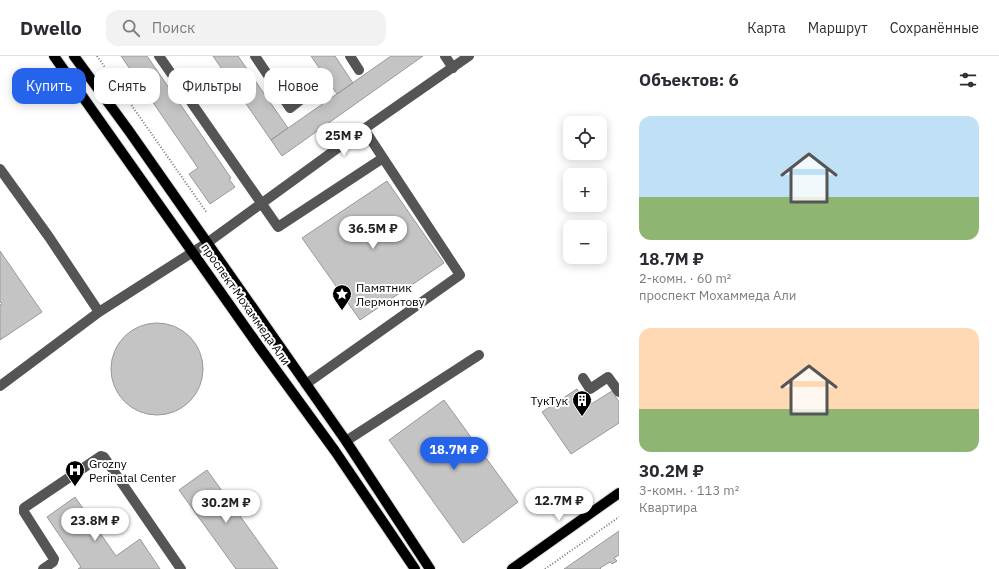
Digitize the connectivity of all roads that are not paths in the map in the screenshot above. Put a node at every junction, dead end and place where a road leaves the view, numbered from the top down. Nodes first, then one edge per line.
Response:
1 (54, 56) edge
2 (74, 56) edge
3 (159, 56) edge
4 (255, 56) edge
5 (350, 56) edge
6 (445, 56) edge
7 (469, 56) edge
8 (453, 68) junction
9 (264, 69) edge
10 (359, 70) dead end
11 (287, 104) edge
12 (295, 104) edge
13 (364, 129) junction
14 (383, 158) junction
15 (0, 169) edge
16 (261, 203) junction
17 (207, 243) junction
18 (193, 252) junction
19 (100, 312) junction
20 (479, 355) dead end
21 (583, 378) dead end
22 (306, 384) junction
23 (0, 386) edge
24 (619, 392) edge
25 (346, 440) junction
26 (619, 493) edge
27 (43, 569) edge
28 (181, 569) edge
29 (415, 569) edge
30 (430, 569) edge
31 (512, 569) edge

1 - 18 main road, проспект Мохаммеда Али
2 - 17 main road, проспект Мохаммеда Али
3 - 16 street
4 - 9 street
5 - 10 street
6 - 8 street
7 - 8 street
8 - 13 street
11 - 12 street
13 - 14 street
13 - 16 street
14 - 16 street
14 - 22 street
15 - 19 street
16 - 17 street
17 - 18 street
17 - 22 main road, проспект Мохаммеда Али
18 - 19 street
18 - 29 main road, проспект Мохаммеда Али
19 - 23 street
20 - 25 street
21 - 24 street
22 - 25 main road, проспект Мохаммеда Али
25 - 30 main road, проспект Мохаммеда Али
26 - 31 main road
27 - 28 street

